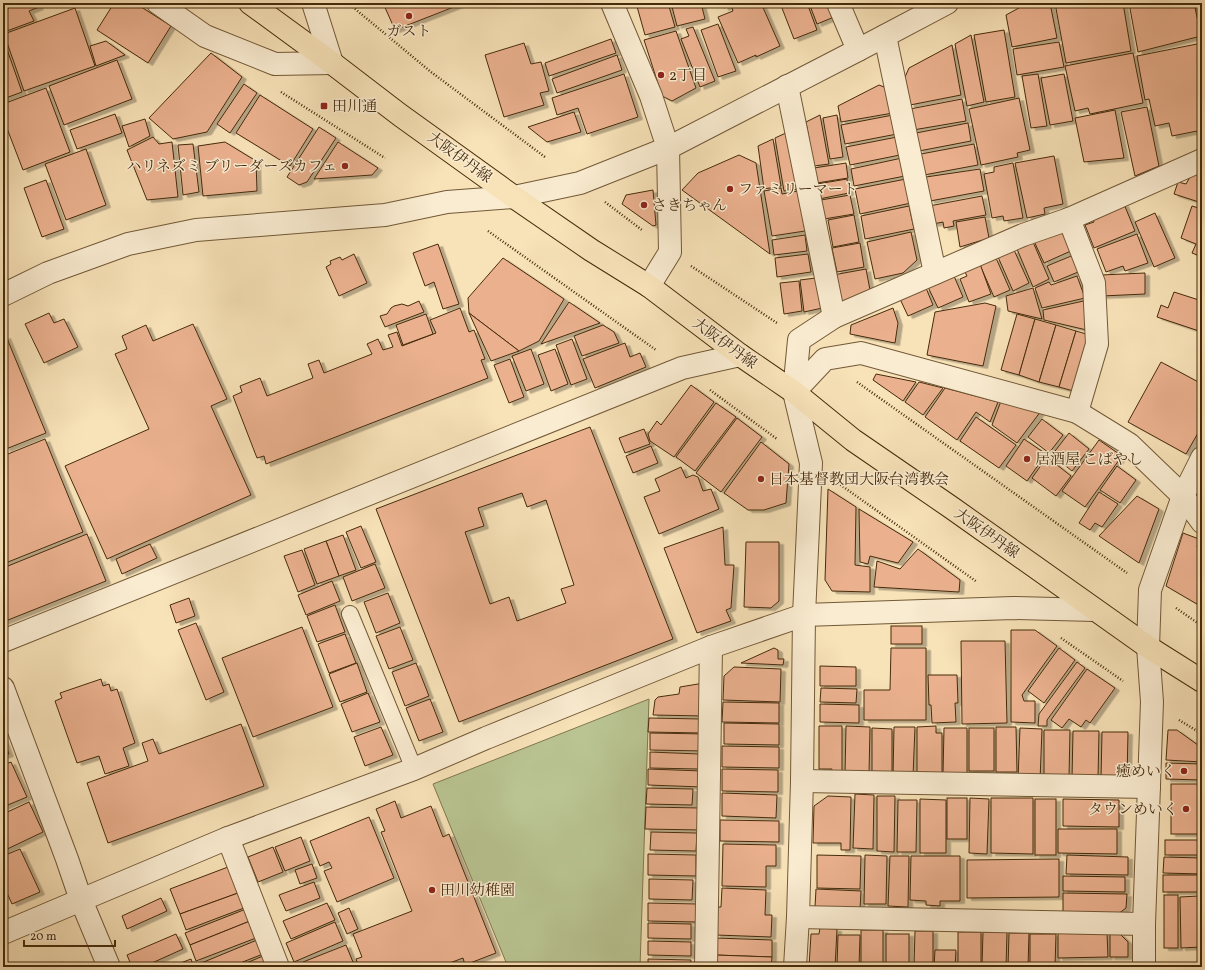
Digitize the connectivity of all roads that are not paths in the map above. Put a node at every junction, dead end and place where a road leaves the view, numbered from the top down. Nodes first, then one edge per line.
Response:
1 (158, 3) edge
2 (250, 3) edge
3 (313, 3) edge
4 (612, 3) edge
5 (838, 3) edge
6 (947, 3) edge
7 (885, 36) junction
8 (858, 50) junction
9 (332, 63) junction
10 (787, 86) junction
11 (668, 148) junction
12 (1202, 160) edge
13 (514, 196) junction
14 (1069, 219) junction
15 (935, 273) junction
16 (649, 286) junction
17 (3, 295) edge
18 (834, 317) junction
19 (740, 355) junction
20 (794, 392) junction
21 (1077, 412) junction
22 (1202, 458) edge
23 (1184, 496) junction
24 (1202, 522) edge
25 (1095, 610) junction
26 (350, 614) dead end
27 (804, 615) junction
28 (3, 641) edge
29 (711, 647) junction
30 (1148, 647) junction
31 (1202, 681) edge
32 (3, 688) edge
33 (414, 769) junction
34 (802, 781) junction
35 (1149, 788) junction
36 (228, 838) junction
37 (81, 900) junction
38 (798, 917) junction
39 (1144, 924) junction
40 (3, 933) edge
41 (108, 967) edge
42 (278, 967) edge
43 (706, 967) edge
44 (795, 967) edge
45 (1144, 967) edge

1 - 9 street
2 - 9 main road, 大阪伊丹線
3 - 9 street
4 - 11 street
5 - 8 street
6 - 7 street
7 - 8 street
7 - 15 street
8 - 10 street
9 - 13 main road, 大阪伊丹線
10 - 11 street
10 - 18 street
11 - 13 street
11 - 16 street
12 - 14 street
13 - 16 main road, 大阪伊丹線
13 - 17 street
14 - 15 street
14 - 21 street
15 - 18 street
16 - 19 main road, 大阪伊丹線
18 - 20 street
19 - 20 main road, 大阪伊丹線
19 - 28 street
20 - 21 street
20 - 25 main road, 大阪伊丹線
20 - 27 street
21 - 23 street
22 - 23 street
23 - 24 street
23 - 30 street
25 - 27 street
25 - 30 main road, 大阪伊丹線
26 - 33 lane
27 - 29 street
27 - 34 street
29 - 33 street
29 - 43 street
30 - 31 main road, 大阪伊丹線
30 - 35 street
32 - 37 street
33 - 36 street
34 - 35 street
34 - 38 street
35 - 39 street
36 - 37 street
36 - 42 street
37 - 40 street
37 - 41 street
38 - 39 street
38 - 44 street
39 - 45 street

